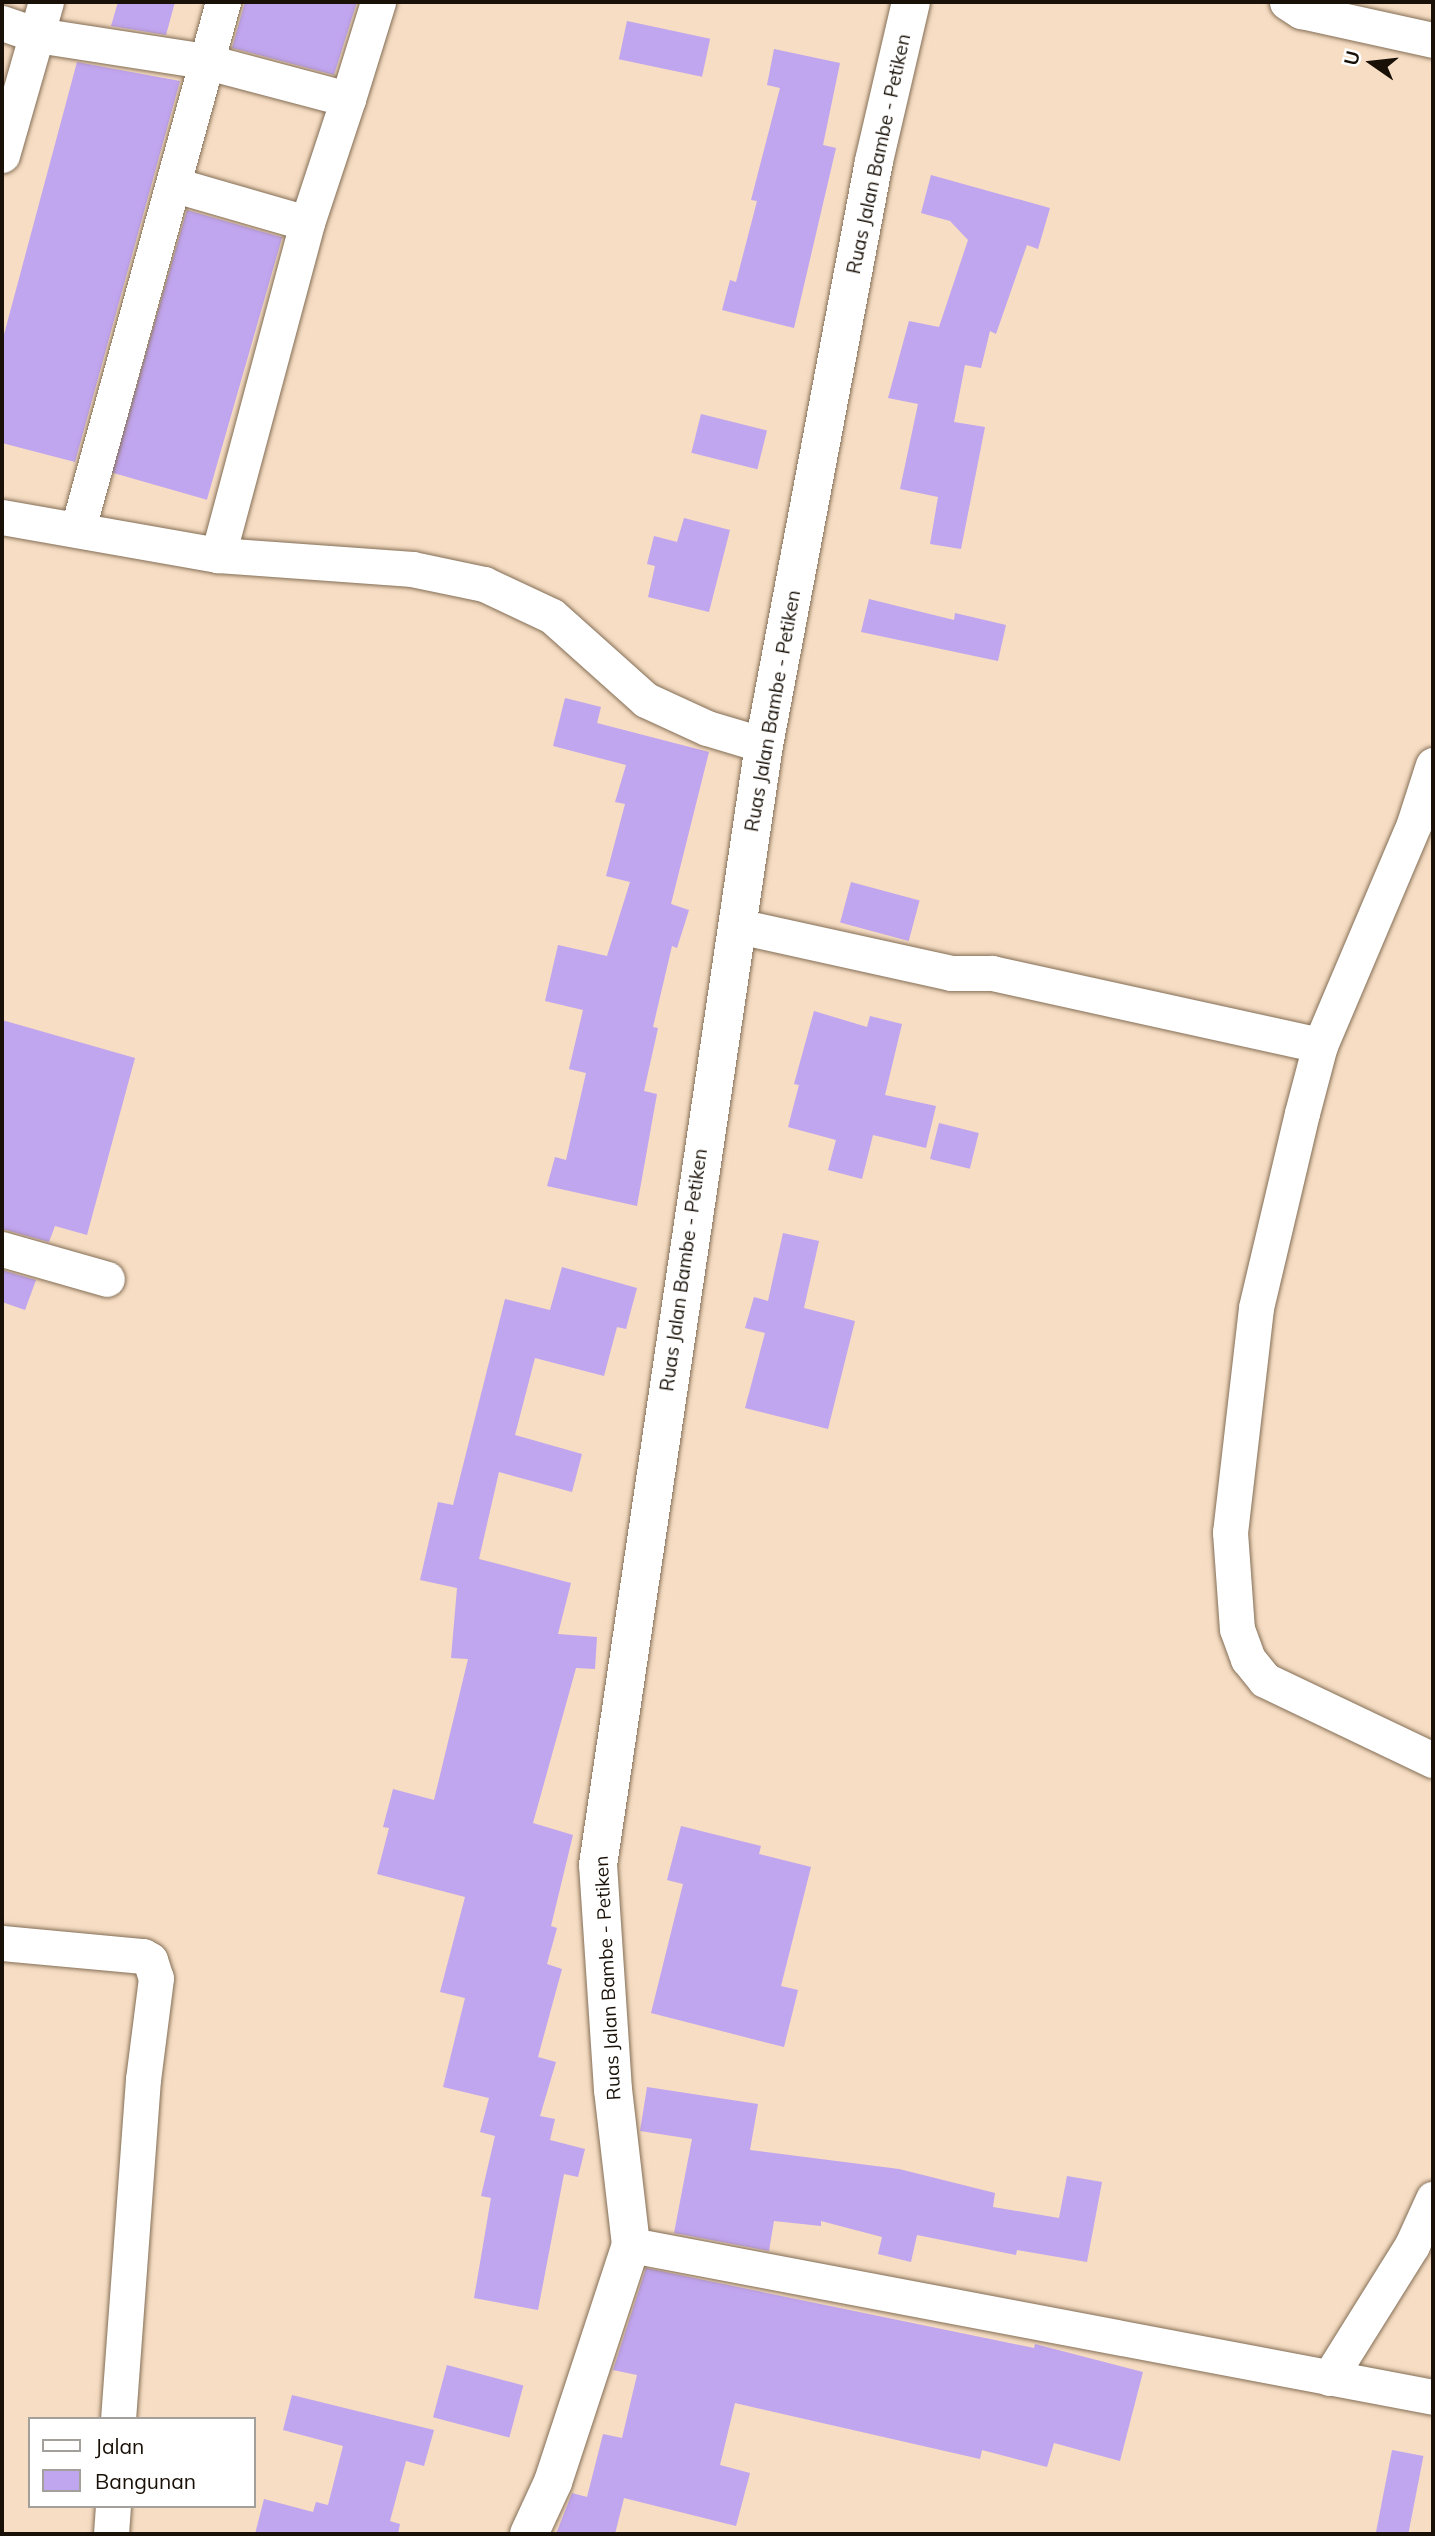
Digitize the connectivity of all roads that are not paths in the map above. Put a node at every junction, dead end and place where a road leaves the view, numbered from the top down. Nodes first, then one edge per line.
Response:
1 (46, 2) edge
2 (223, 2) edge
3 (378, 2) edge
4 (911, 2) edge
5 (1286, 2) edge
6 (2, 23) edge
7 (37, 35) junction
8 (1433, 40) edge
9 (204, 61) junction
10 (348, 99) junction
11 (2, 155) edge
12 (175, 185) junction
13 (307, 223) junction
14 (2, 517) edge
15 (78, 528) junction
16 (218, 555) junction
17 (764, 745) junction
18 (1433, 765) edge
19 (738, 926) junction
20 (1321, 1045) junction
21 (2, 1249) edge
22 (107, 1279) dead end
23 (1433, 1760) edge
24 (2, 1943) edge
25 (1433, 2199) edge
26 (632, 2245) junction
27 (1329, 2378) junction
28 (1433, 2397) edge
29 (118, 2417) edge
30 (113, 2508) edge
31 (111, 2534) edge
32 (529, 2534) edge

1 - 7 street
2 - 9 street
3 - 10 street
4 - 17 main road, Ruas Jalan Bambe - Petiken
5 - 8 street
6 - 7 street
7 - 9 street
7 - 11 street
9 - 10 street
9 - 12 street
10 - 13 street
12 - 13 street
12 - 15 street
13 - 16 street
14 - 15 street
15 - 16 street
16 - 17 street
17 - 19 main road, Ruas Jalan Bambe - Petiken
18 - 20 street
19 - 20 street
19 - 26 main road, Ruas Jalan Bambe - Petiken
20 - 23 street
21 - 22 street
24 - 29 street
25 - 27 street
26 - 27 street
26 - 32 main road, Ruas Jalan Bambe - Petiken
27 - 28 street
30 - 31 street

